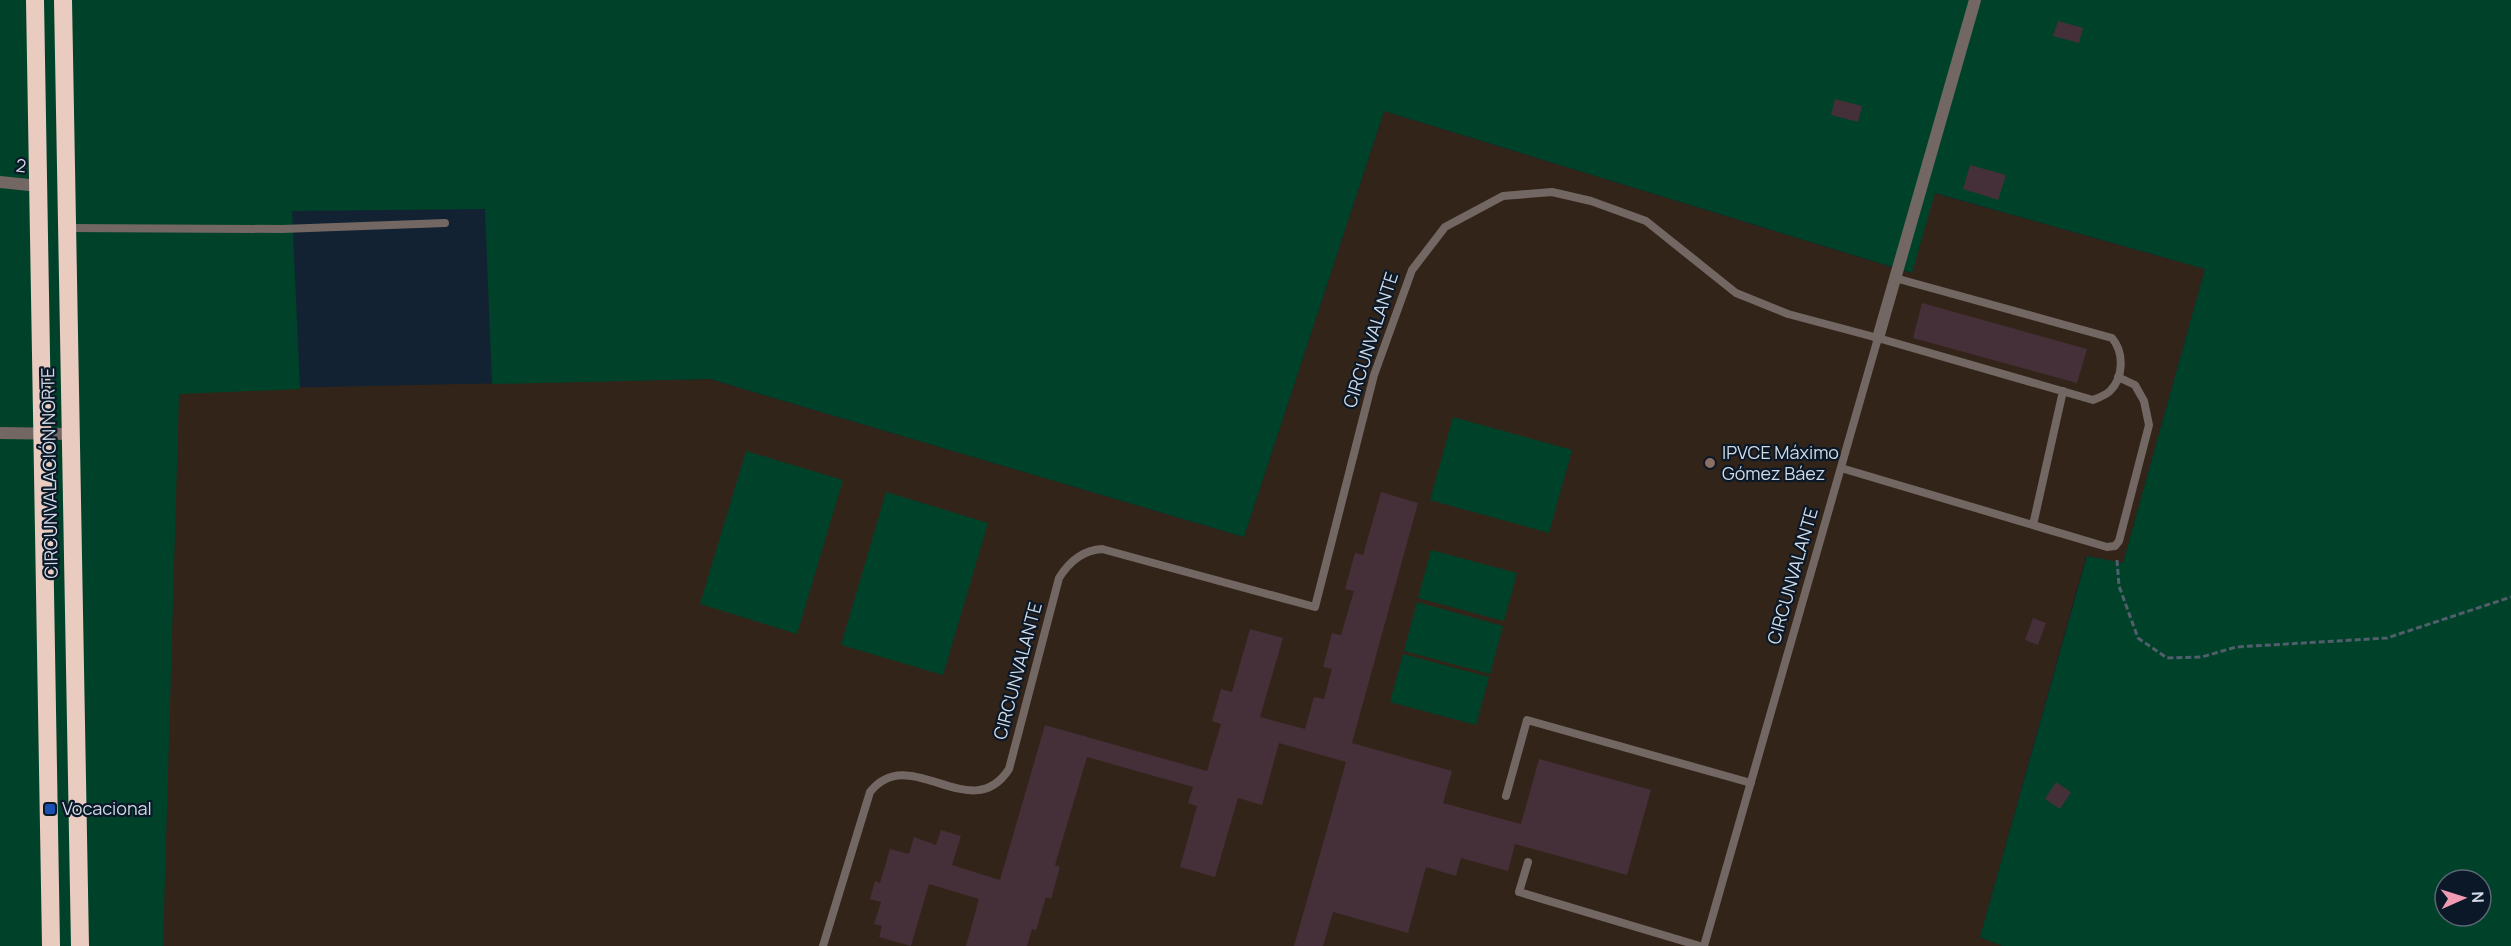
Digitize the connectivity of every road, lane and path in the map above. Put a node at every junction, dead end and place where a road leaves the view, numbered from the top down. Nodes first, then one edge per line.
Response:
1 (35, 0) edge
2 (63, 0) edge
3 (1975, 0) edge
4 (0, 182) edge
5 (39, 186) junction
6 (445, 223) dead end
7 (67, 228) junction
8 (1895, 278) junction
9 (1878, 338) junction
10 (2118, 377) junction
11 (2063, 391) junction
12 (0, 433) edge
13 (43, 435) junction
14 (71, 435) junction
15 (1840, 468) junction
16 (2033, 525) junction
17 (2115, 546) junction
18 (2511, 597) edge
19 (1750, 783) junction
20 (1506, 796) dead end
21 (1528, 862) dead end
22 (80, 938) edge
23 (51, 946) edge
24 (92, 946) edge
25 (823, 946) edge
26 (1702, 946) edge

1 - 5 highway, CIRCUNVALACIÓN NORTE
2 - 7 highway, CIRCUNVALACIÓN NORTE
3 - 8 street
4 - 5 street, 2
5 - 13 highway, CIRCUNVALACIÓN NORTE
6 - 7 lane
7 - 14 highway, CIRCUNVALACIÓN NORTE
8 - 9 street
8 - 10 lane
9 - 11 lane
9 - 15 lane, CIRCUNVALANTE
9 - 25 lane, CIRCUNVALANTE
10 - 11 lane
10 - 17 lane
11 - 16 lane
12 - 13 street
13 - 14 street
13 - 23 highway, CIRCUNVALACIÓN NORTE
14 - 22 highway, CIRCUNVALACIÓN NORTE
15 - 16 lane
15 - 19 lane, CIRCUNVALANTE
16 - 17 lane
17 - 18 path
19 - 20 lane
19 - 26 lane, CIRCUNVALANTE
21 - 26 lane
22 - 24 highway

